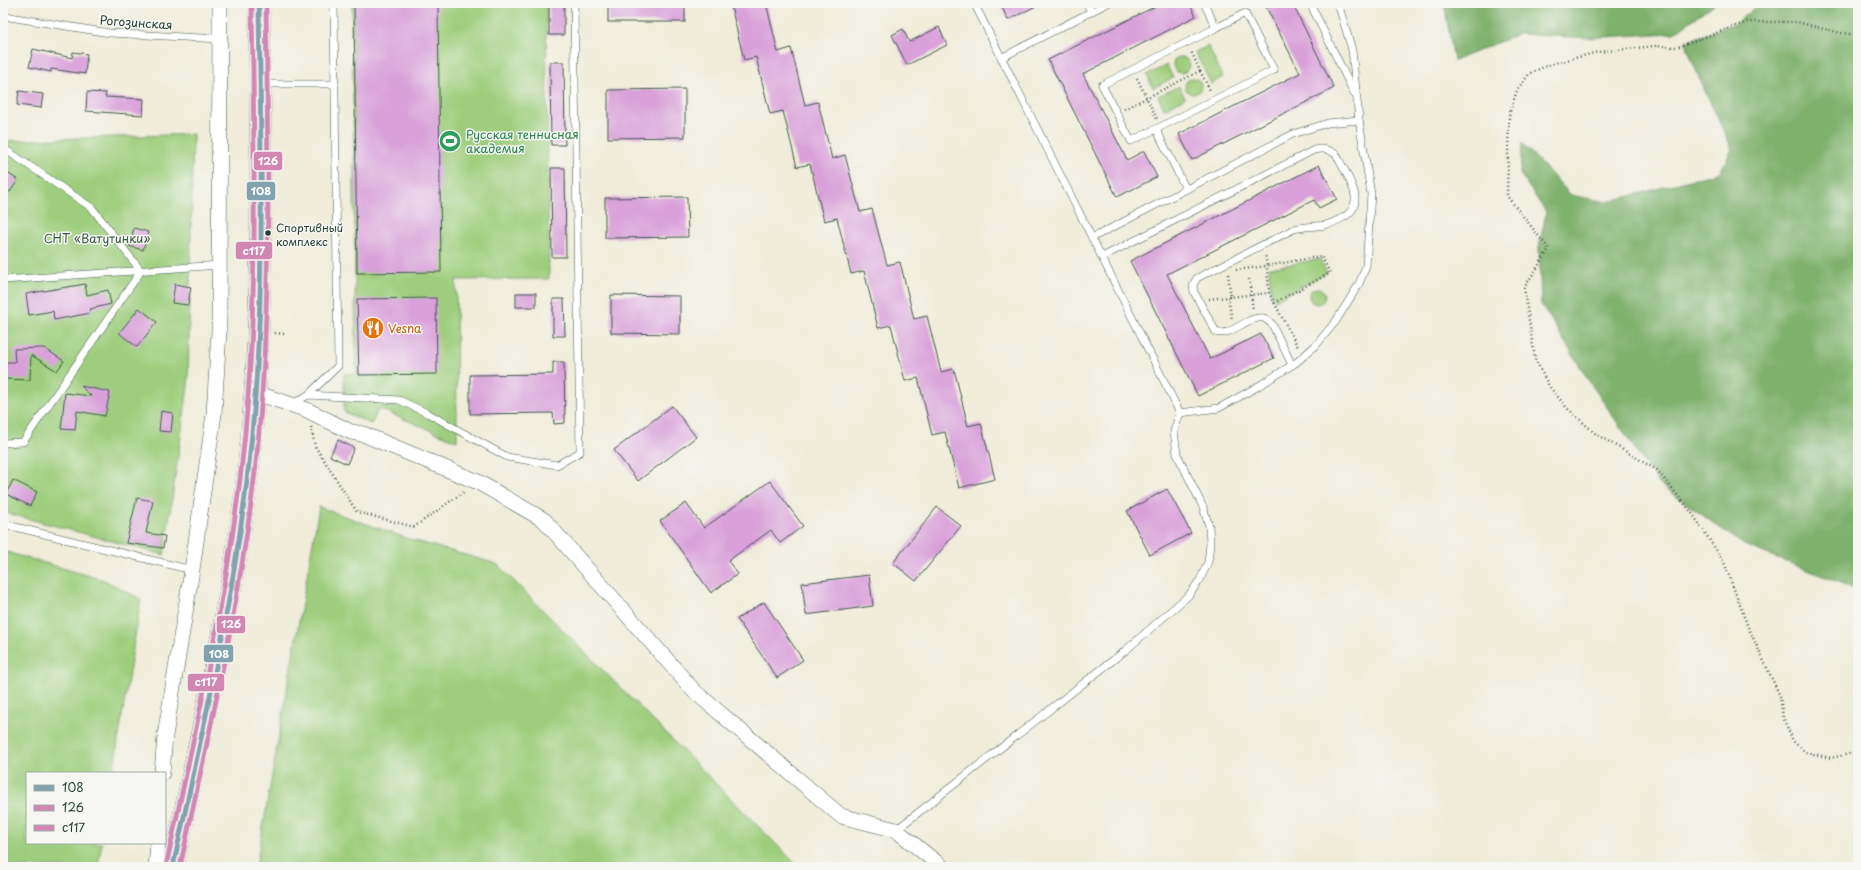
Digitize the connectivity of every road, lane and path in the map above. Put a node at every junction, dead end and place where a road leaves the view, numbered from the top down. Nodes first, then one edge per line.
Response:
1 (220, 3) edge
2 (259, 3) edge
3 (267, 3) edge
4 (334, 3) edge
5 (574, 3) edge
6 (974, 3) edge
7 (1087, 3) edge
8 (1108, 3) edge
9 (1204, 3) edge
10 (1310, 3) edge
11 (1338, 3) edge
12 (1091, 12) junction
13 (3, 16) edge
14 (1216, 28) junction
15 (1858, 35) edge
16 (220, 39) junction
17 (1186, 43) junction
18 (1001, 58) junction
19 (1133, 70) junction
20 (1200, 71) junction
21 (260, 74) junction
22 (335, 84) junction
23 (1147, 98) junction
24 (1357, 98) junction
25 (1214, 99) junction
26 (1116, 113) junction
27 (1360, 120) junction
28 (1158, 128) junction
29 (3, 148) edge
30 (1186, 189) junction
31 (1092, 238) junction
32 (1263, 245) junction
33 (1102, 257) junction
34 (1226, 263) junction
35 (220, 265) junction
36 (1267, 266) junction
37 (141, 271) junction
38 (1228, 272) junction
39 (1249, 279) dead end
40 (3, 280) edge
41 (1269, 293) junction
42 (1251, 295) junction
43 (1230, 297) junction
44 (1198, 300) junction
45 (1274, 303) junction
46 (1254, 318) junction
47 (1233, 329) junction
48 (275, 333) dead end
49 (284, 334) dead end
50 (1303, 357) junction
51 (1292, 365) junction
52 (256, 393) junction
53 (308, 395) junction
54 (291, 405) junction
55 (307, 410) junction
56 (1180, 413) junction
57 (3, 442) edge
58 (478, 482) junction
59 (3, 524) edge
60 (192, 570) junction
61 (1858, 752) edge
62 (162, 772) edge
63 (896, 830) junction
64 (158, 844) edge
65 (156, 867) edge
66 (173, 867) edge
67 (942, 867) edge

1 - 16 street
2 - 21 main road
3 - 21 street
4 - 22 lane
5 - 53 lane
6 - 18 lane
7 - 12 lane
8 - 12 lane
9 - 14 lane
10 - 24 lane
11 - 24 lane
12 - 18 lane
13 - 16 lane, Рогозинская
14 - 17 lane
14 - 25 lane
15 - 61 path
16 - 35 street
17 - 19 lane
17 - 20 path
18 - 31 lane
19 - 23 path
19 - 26 lane
20 - 23 path
20 - 25 path
21 - 22 lane
21 - 52 main road
22 - 53 lane
23 - 26 path
23 - 28 path
24 - 27 lane
25 - 28 lane
26 - 28 lane
27 - 30 lane
27 - 50 lane
28 - 30 lane
29 - 37 lane
30 - 31 lane
31 - 33 lane
32 - 33 lane
32 - 34 lane
32 - 36 path
33 - 56 lane
34 - 38 path
34 - 44 lane
35 - 37 lane
35 - 60 street
36 - 38 path
36 - 41 path
36 - 45 path
37 - 40 lane
37 - 57 lane
38 - 43 path
39 - 42 path
41 - 42 path
41 - 45 path
42 - 43 path
42 - 46 path
43 - 44 path
43 - 47 path
44 - 47 lane
45 - 50 path
46 - 47 lane
46 - 51 lane
48 - 49 path
50 - 51 lane
51 - 56 lane
52 - 54 street
52 - 66 main road
53 - 54 lane
54 - 55 street
55 - 58 street
55 - 58 path
56 - 63 lane
58 - 63 street
59 - 60 lane
60 - 62 street
63 - 67 street
64 - 65 street

